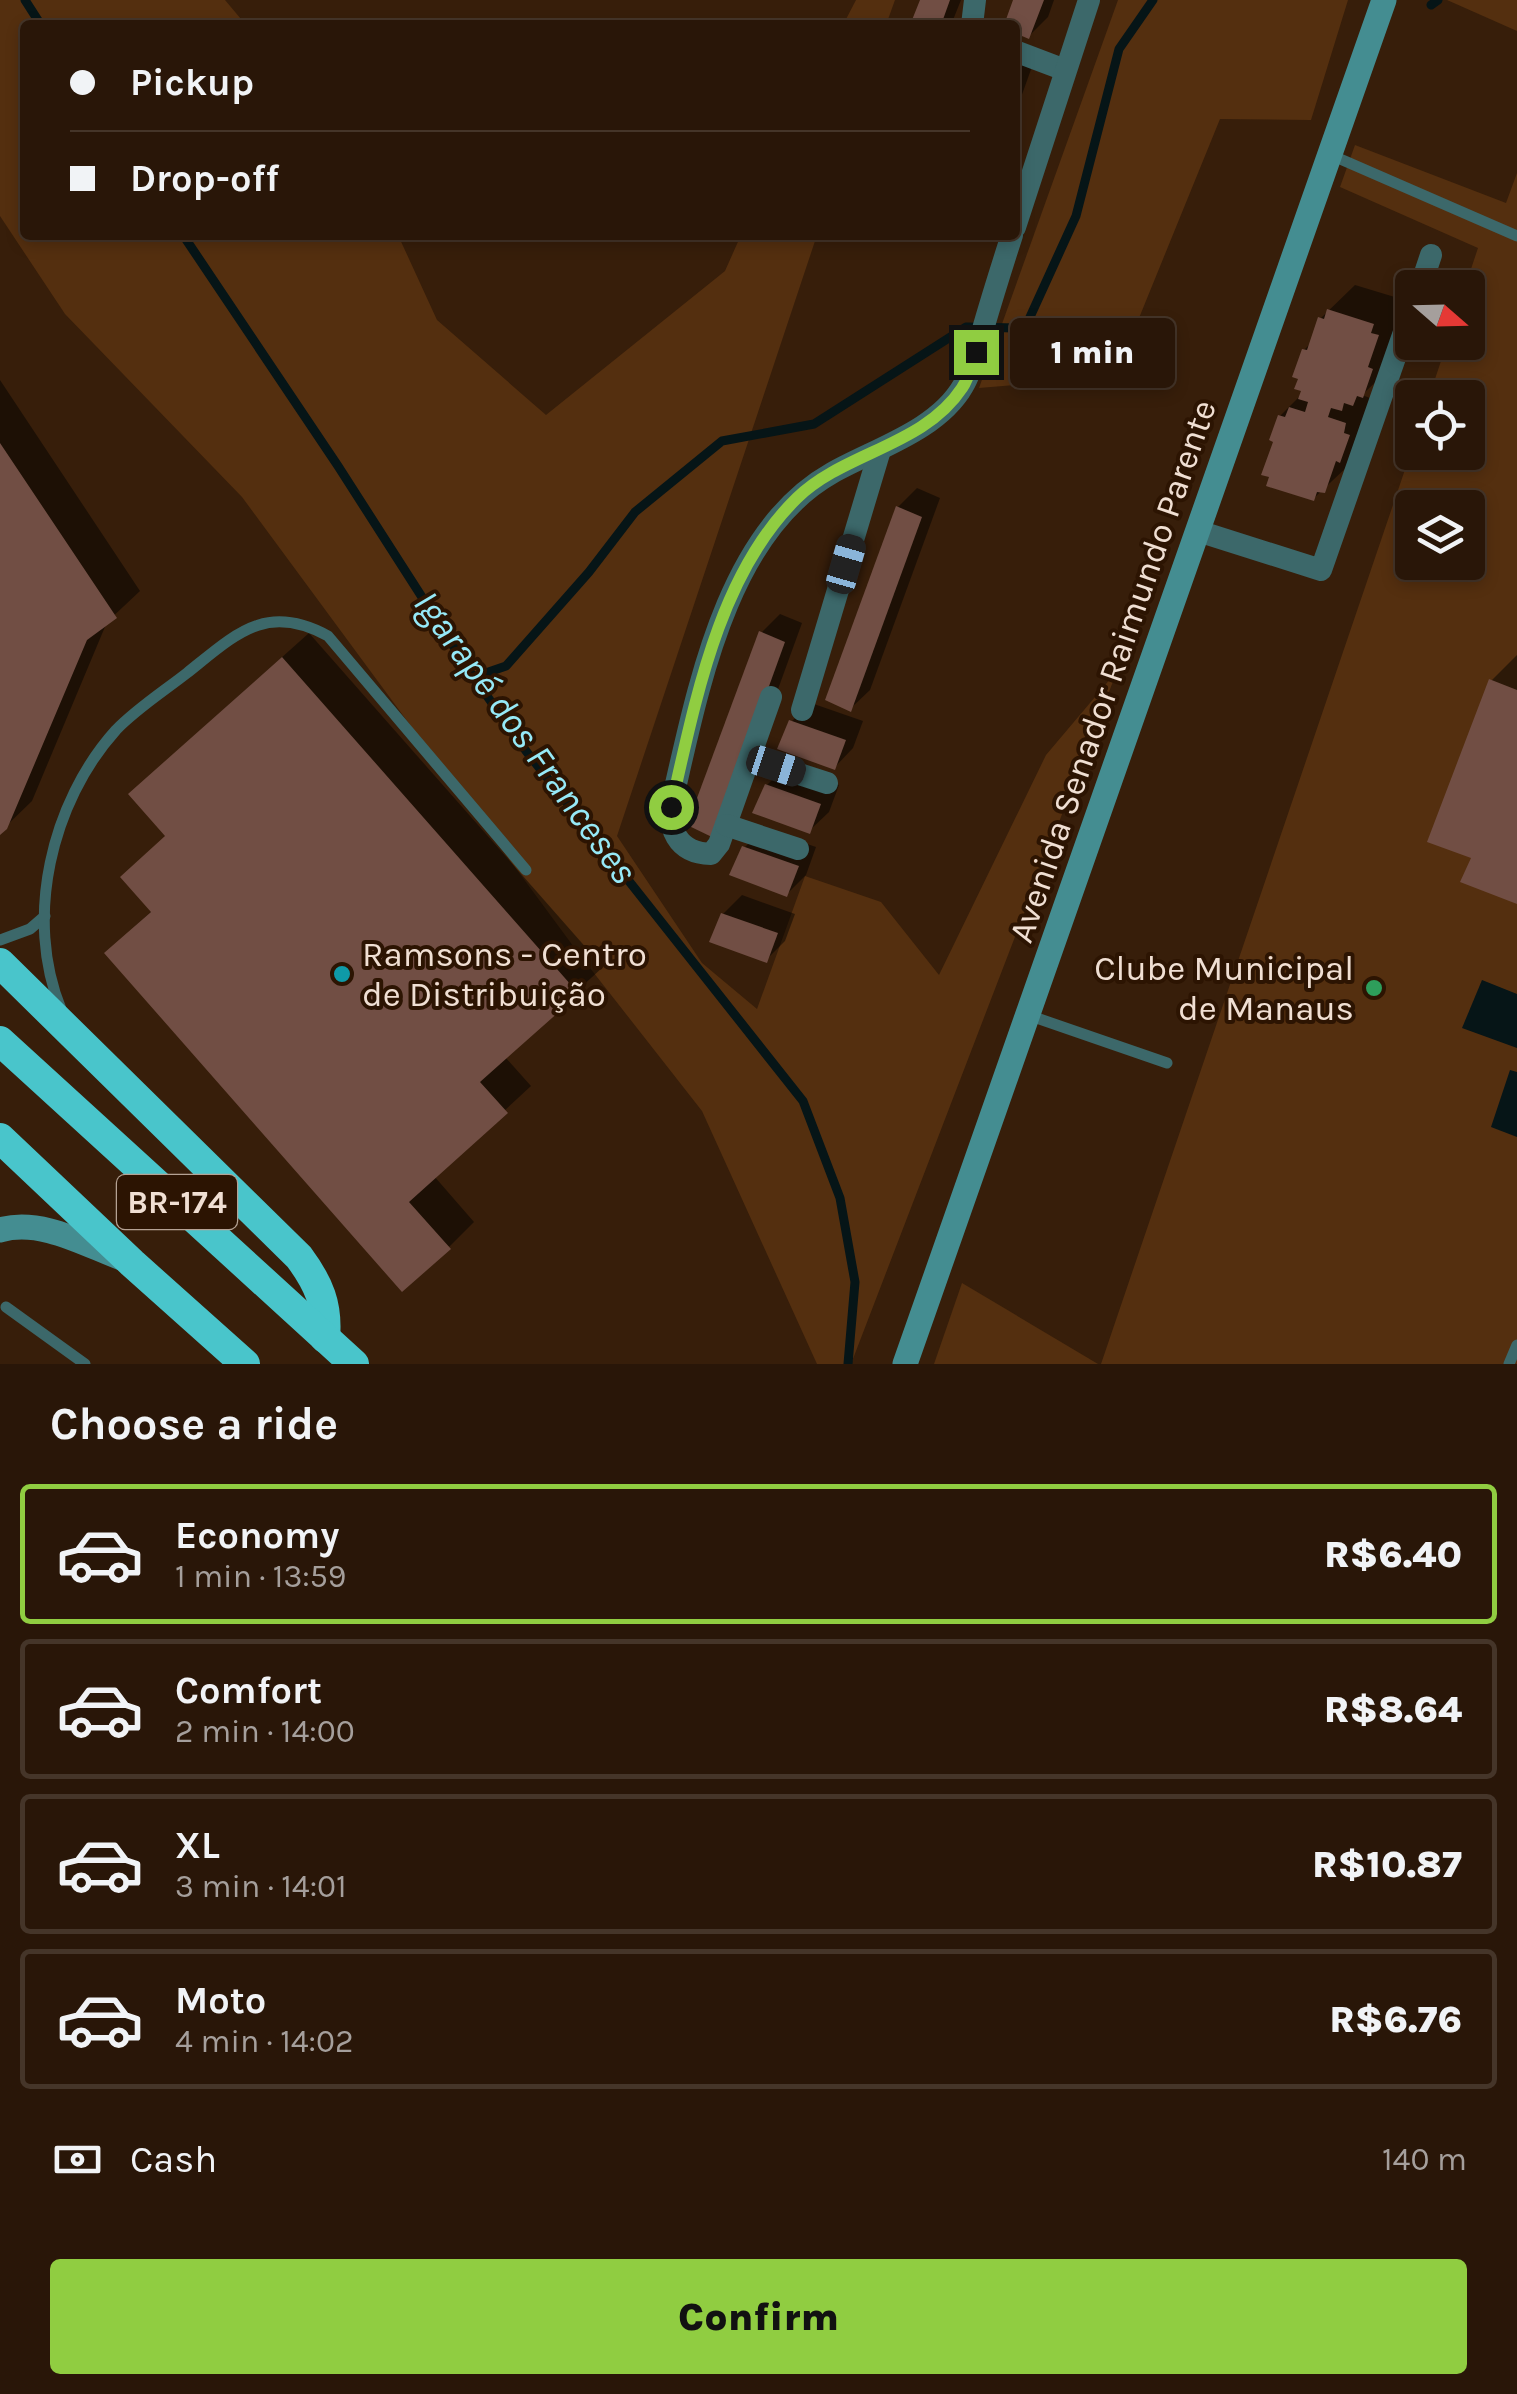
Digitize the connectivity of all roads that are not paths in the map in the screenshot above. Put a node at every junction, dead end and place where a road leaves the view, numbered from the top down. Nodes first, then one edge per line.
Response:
1 (1090, 0) edge
2 (1382, 5) edge
3 (1020, 53) edge
4 (1065, 70) junction
5 (1330, 156) junction
6 (1022, 178) edge
7 (1517, 236) edge
8 (1010, 240) edge
9 (1432, 255) dead end
10 (1427, 270) edge
11 (1395, 358) edge
12 (880, 450) junction
13 (1198, 531) junction
14 (771, 697) dead end
15 (802, 710) dead end
16 (750, 758) junction
17 (827, 783) dead end
18 (726, 825) junction
19 (798, 849) dead end
20 (526, 870) dead end
21 (45, 916) junction
22 (0, 940) edge
23 (0, 963) edge
24 (1028, 1015) junction
25 (74, 1036) junction
26 (0, 1041) edge
27 (1167, 1063) dead end
28 (0, 1138) edge
29 (0, 1230) edge
30 (132, 1263) junction
31 (6, 1308) dead end
32 (326, 1338) junction
33 (1517, 1345) edge
34 (229, 1355) edge
35 (85, 1364) edge
36 (354, 1364) edge
37 (905, 1364) edge
38 (1508, 1364) edge

1 - 4 street
2 - 5 street, Avenida Senador Raimundo Parente
3 - 4 street
4 - 6 street
5 - 7 lane
5 - 13 street, Avenida Senador Raimundo Parente
8 - 12 street
9 - 10 street
11 - 13 street
12 - 15 street
12 - 18 street
13 - 24 street, Avenida Senador Raimundo Parente
14 - 16 street
16 - 17 street
16 - 18 street
18 - 19 street
20 - 21 lane
21 - 22 lane
21 - 25 lane
23 - 25 highway
24 - 27 lane
24 - 37 street, Avenida Senador Raimundo Parente
25 - 32 highway
26 - 32 highway, BR-174
28 - 30 highway, BR-174
29 - 30 street
30 - 34 highway, BR-174
31 - 35 lane
32 - 36 highway, BR-174
33 - 38 lane

